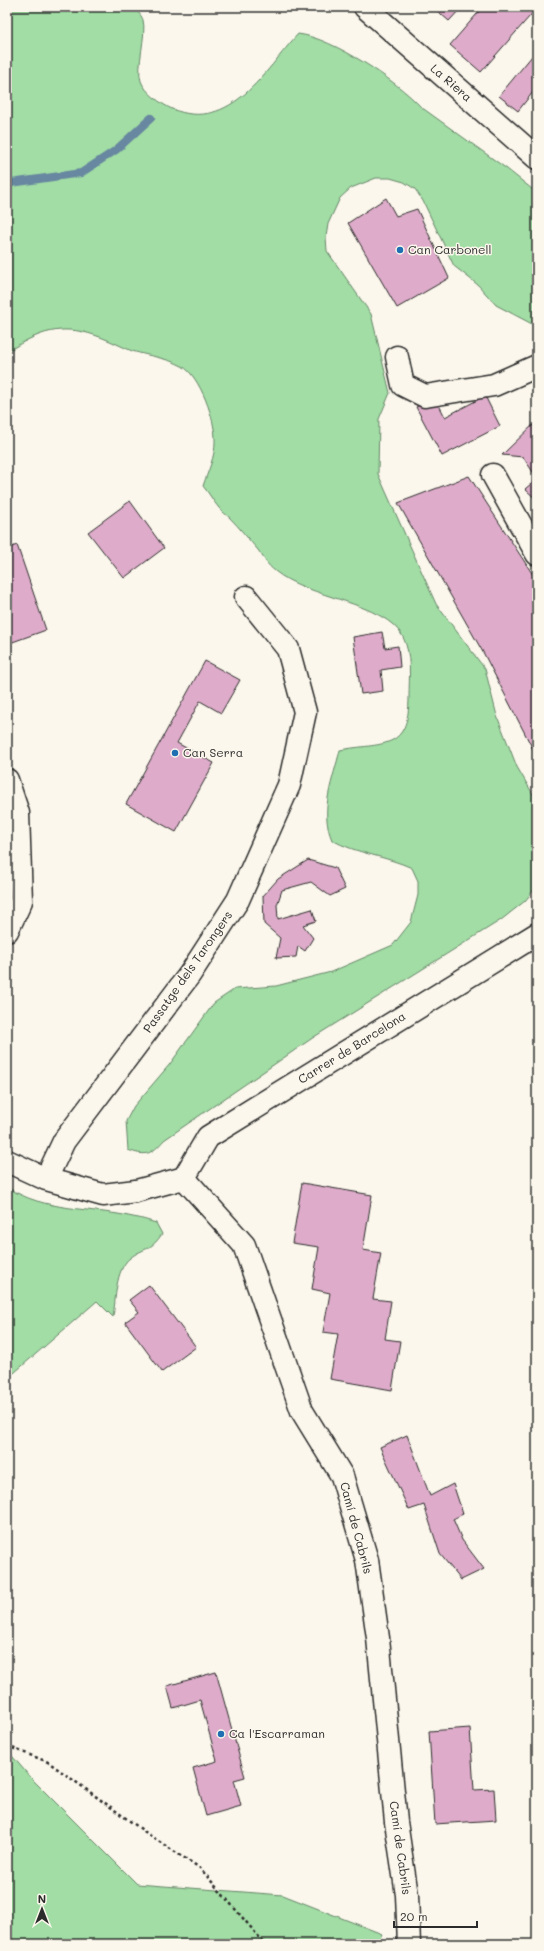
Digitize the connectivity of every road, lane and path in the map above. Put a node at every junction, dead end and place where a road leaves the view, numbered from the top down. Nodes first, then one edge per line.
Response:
1 (365, 7) edge
2 (537, 158) edge
3 (397, 358) dead end
4 (537, 366) edge
5 (492, 475) dead end
6 (537, 554) edge
7 (246, 597) dead end
8 (7, 780) edge
9 (7, 931) edge
10 (537, 934) edge
11 (7, 1161) edge
12 (184, 1178) junction
13 (46, 1179) junction
14 (7, 1746) edge
15 (410, 1943) edge
16 (265, 1944) edge

1 - 2 street, La Riera
3 - 4 street
5 - 6 street
7 - 13 street, Passatge dels Tarongers
8 - 9 street
10 - 12 street, Carrer de Barcelona
11 - 13 street
12 - 13 street
12 - 15 street, Camí de Cabrils
14 - 16 path

